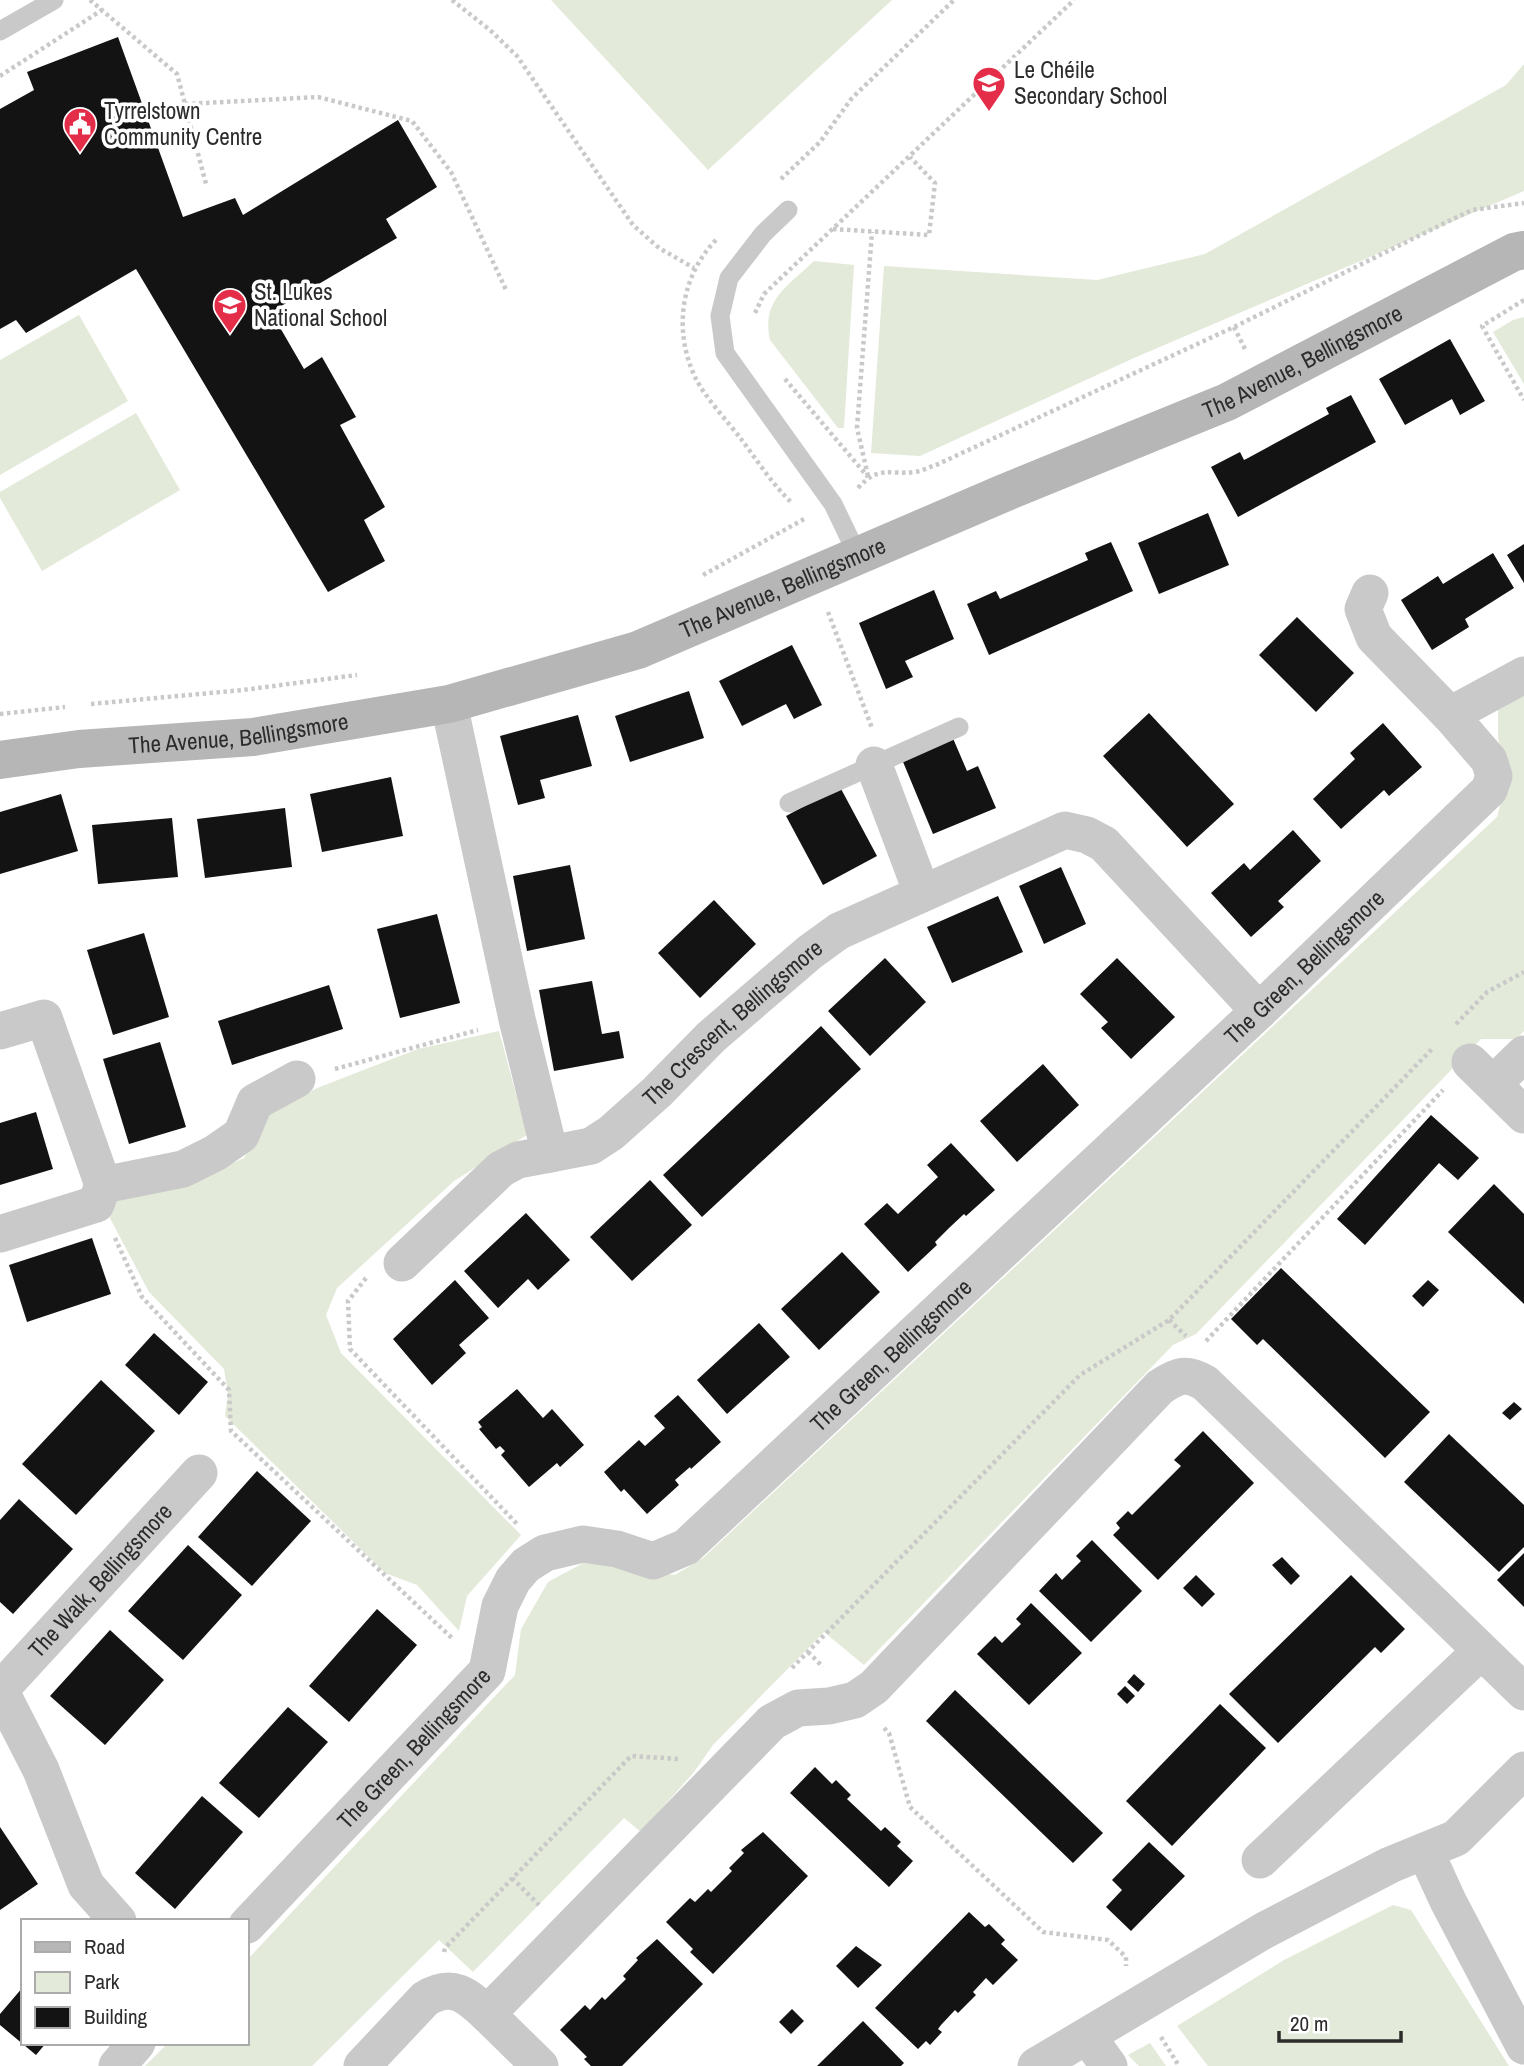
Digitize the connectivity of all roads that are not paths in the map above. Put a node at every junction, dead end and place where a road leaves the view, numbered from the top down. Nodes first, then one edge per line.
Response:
1 (54, 0) edge
2 (0, 32) edge
3 (788, 210) dead end
4 (1519, 251) edge
5 (858, 556) junction
6 (1370, 593) dead end
7 (1524, 675) edge
8 (449, 704) junction
9 (1450, 715) junction
10 (959, 727) dead end
11 (0, 760) edge
12 (874, 765) junction
13 (789, 803) dead end
14 (922, 893) junction
15 (1259, 1011) junction
16 (0, 1031) edge
17 (1524, 1054) edge
18 (297, 1079) road end
19 (1524, 1115) edge
20 (550, 1154) junction
21 (100, 1195) junction
22 (0, 1234) edge
23 (402, 1263) road end
24 (199, 1473) dead end
25 (1481, 1651) junction
26 (1524, 1692) edge
27 (1524, 1770) edge
28 (1425, 1851) junction
29 (1260, 1860) dead end
30 (116, 1919) edge
31 (248, 1924) edge
32 (487, 2014) junction
33 (1088, 2036) junction
34 (135, 2045) edge
35 (1524, 2046) edge
36 (117, 2066) edge
37 (362, 2066) edge
38 (540, 2066) edge
39 (1036, 2066) edge
40 (1109, 2066) edge

1 - 2 lane
3 - 5 lane
4 - 5 street, The Avenue, Bellingsmore
5 - 8 street, The Avenue, Bellingsmore
6 - 9 street, The Green, Bellingsmore
7 - 9 street
8 - 11 street, The Avenue, Bellingsmore
8 - 20 street
9 - 15 street, The Green, Bellingsmore
10 - 12 lane
12 - 13 lane
12 - 14 street
14 - 15 street, The Crescent, Bellingsmore
14 - 20 street, The Crescent, Bellingsmore
15 - 31 street, The Green, Bellingsmore
16 - 21 street
17 - 19 street
18 - 21 street
20 - 23 street, The Crescent, Bellingsmore
21 - 22 street
24 - 30 street, The Walk, Bellingsmore
25 - 26 street
25 - 29 street
25 - 32 street
27 - 28 street
28 - 33 street
28 - 35 street
32 - 37 street
32 - 38 street
33 - 39 street
33 - 40 street
34 - 36 street

